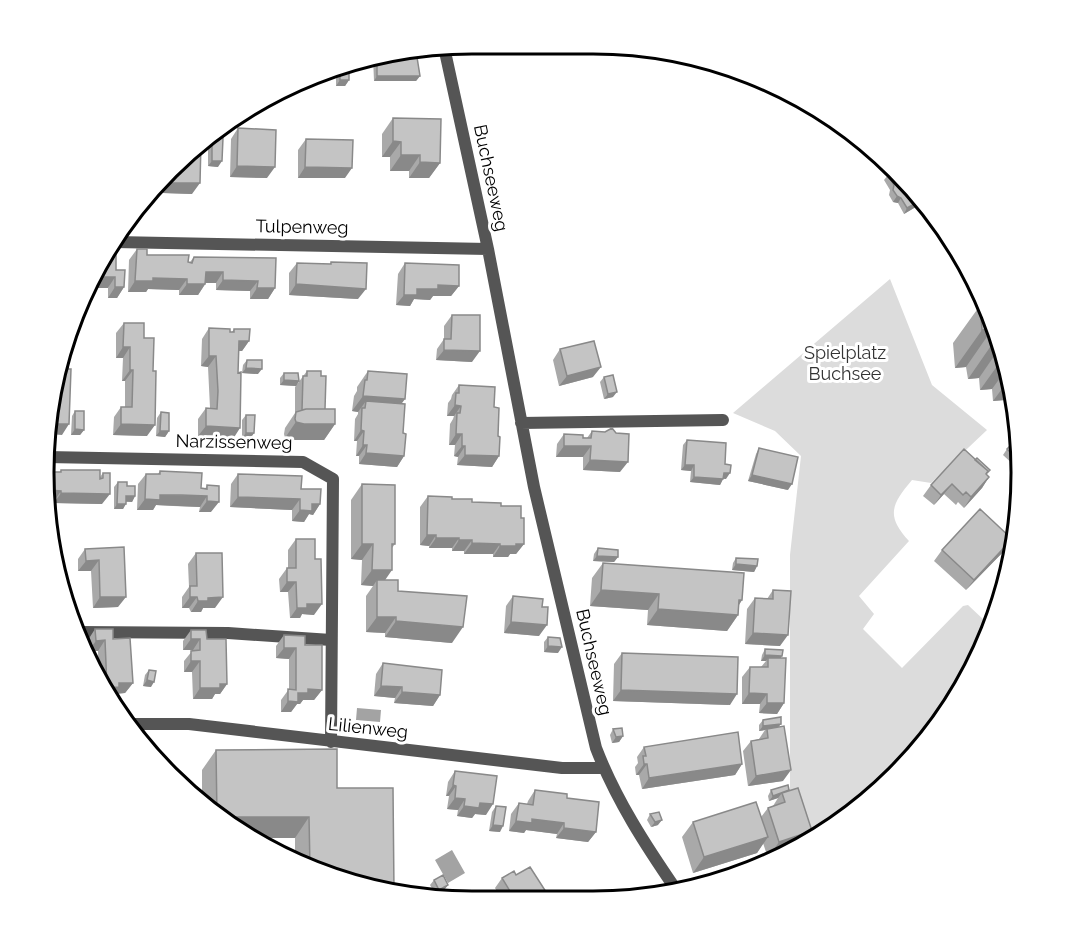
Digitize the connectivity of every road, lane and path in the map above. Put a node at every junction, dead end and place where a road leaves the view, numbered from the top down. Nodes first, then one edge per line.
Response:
1 (446, 55) edge
2 (124, 242) edge
3 (488, 249) junction
4 (723, 420) dead end
5 (521, 423) junction
6 (55, 457) edge
7 (86, 632) edge
8 (331, 640) junction
9 (138, 724) edge
10 (331, 742) junction
11 (604, 768) junction
12 (672, 883) edge

1 - 3 street, Buchseeweg
2 - 3 street, Tulpenweg
3 - 5 street, Buchseeweg
4 - 5 street
5 - 11 street, Buchseeweg
6 - 8 street, Narzissenweg
7 - 8 street
8 - 10 street, Narzissenweg
9 - 10 street, Lilienweg
10 - 11 street, Lilienweg
11 - 12 street, Buchseeweg

